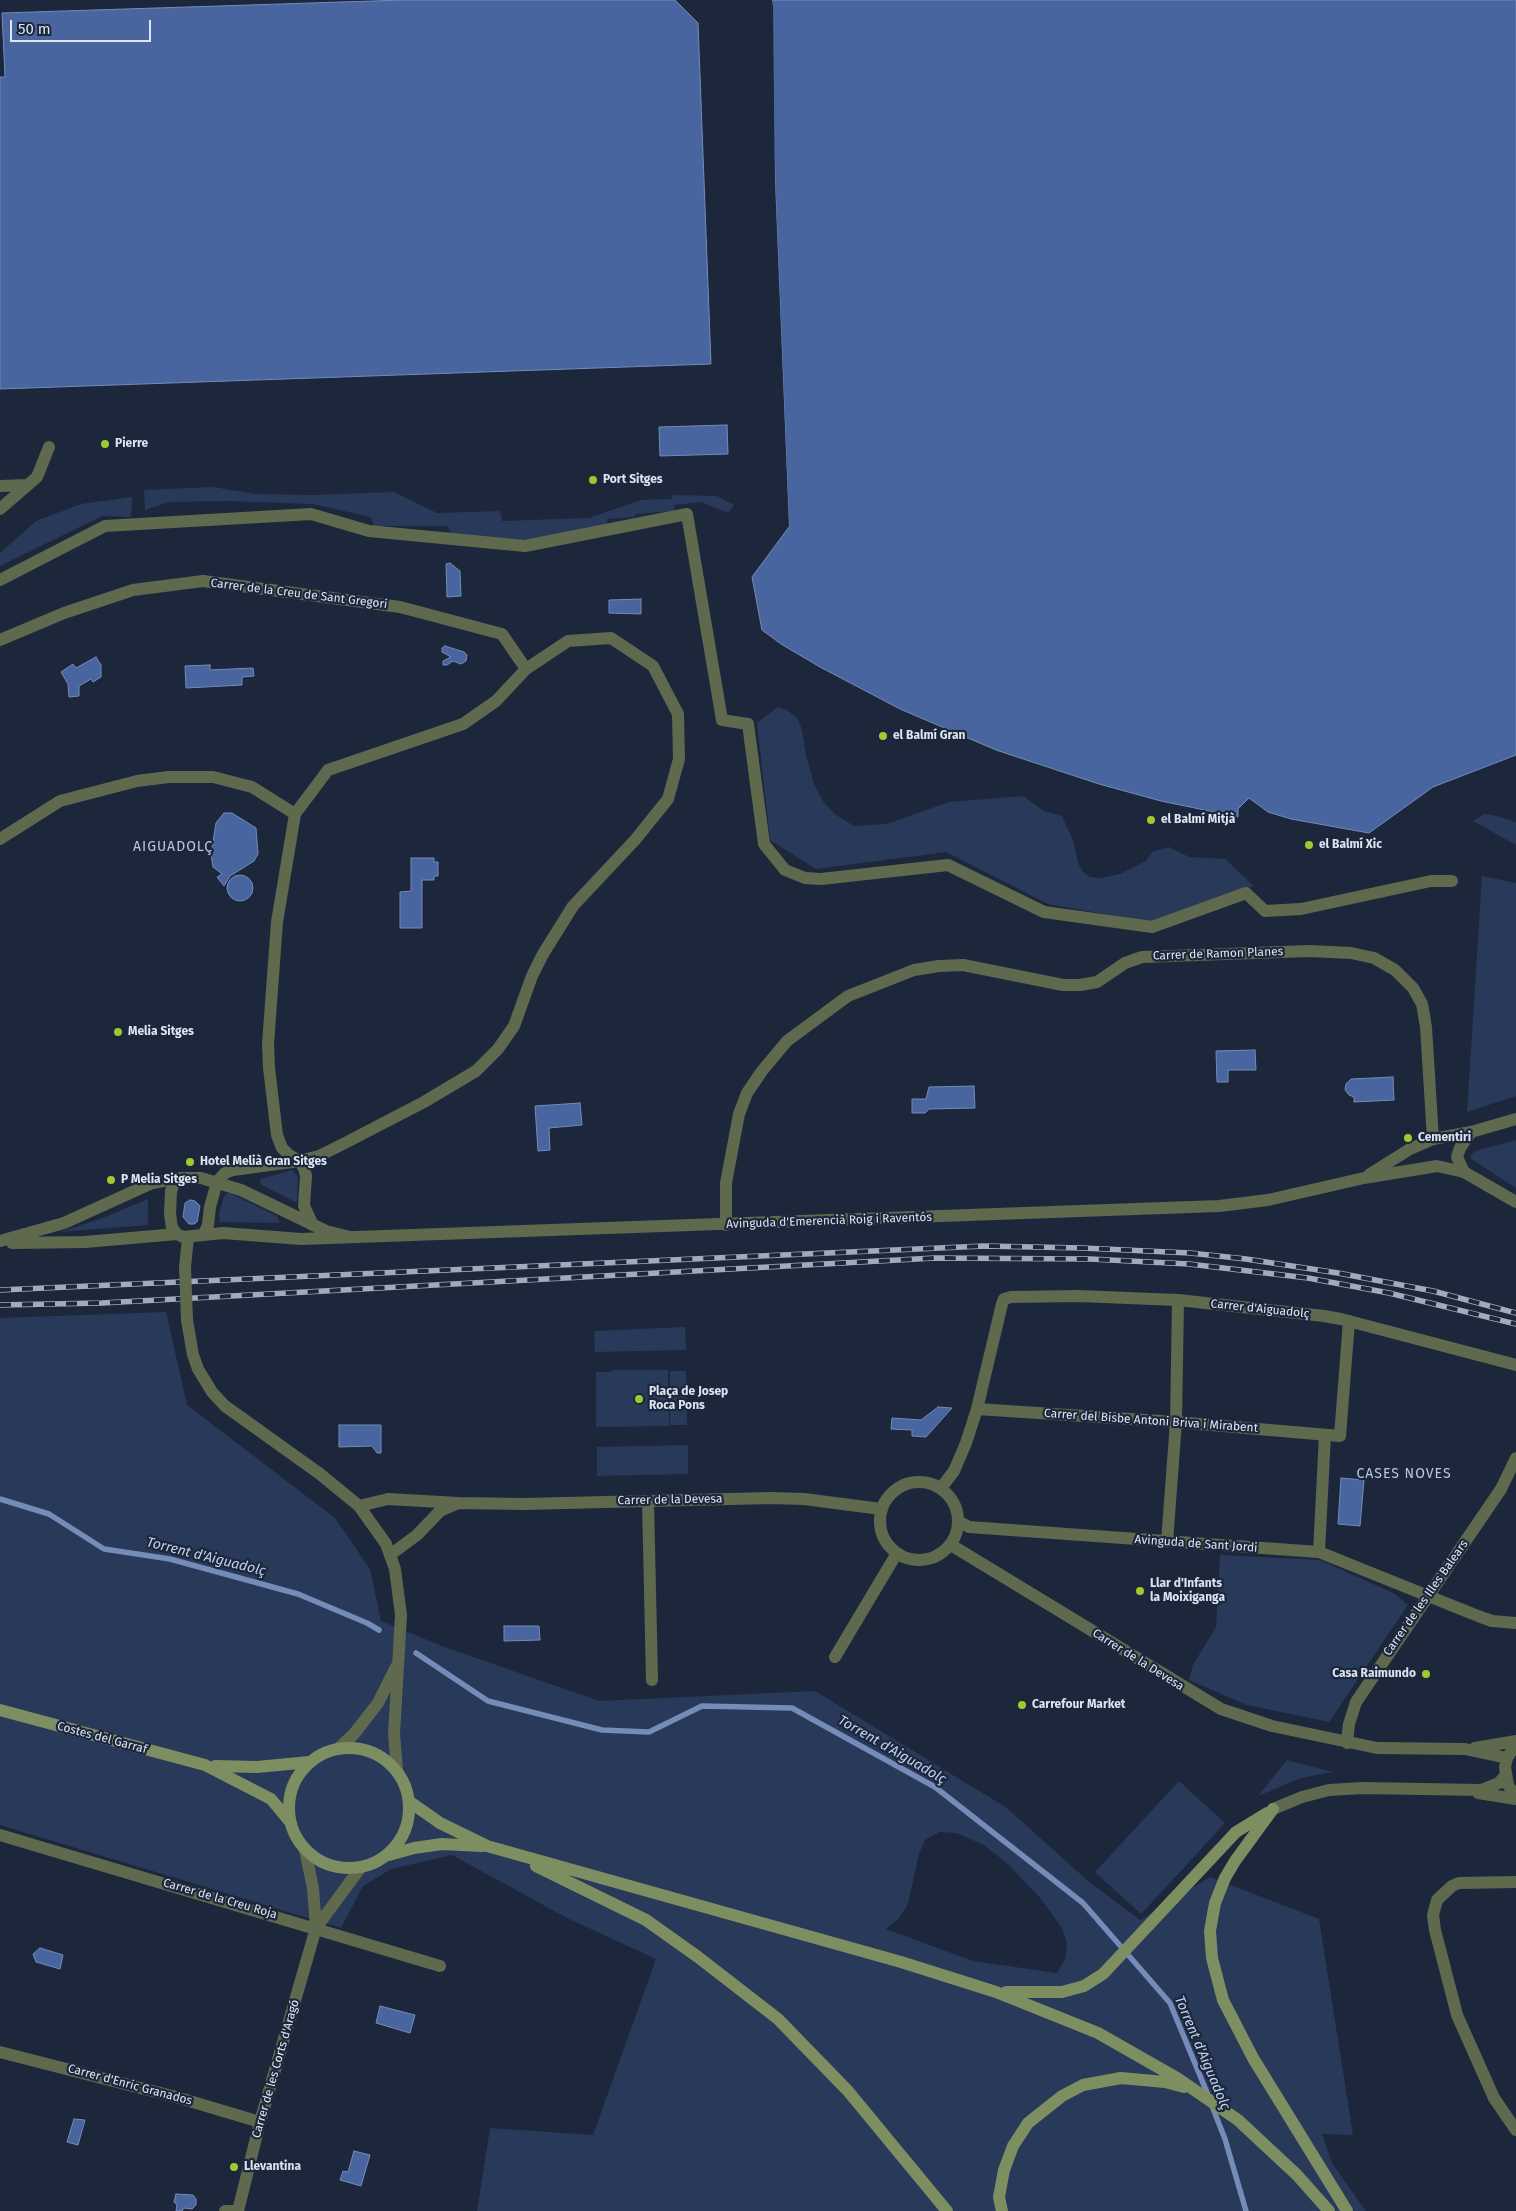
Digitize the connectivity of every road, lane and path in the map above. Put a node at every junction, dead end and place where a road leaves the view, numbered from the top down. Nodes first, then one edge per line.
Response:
1 (50, 447) dead end
2 (28, 485) junction
3 (0, 486) edge
4 (0, 509) edge
5 (0, 580) edge
6 (0, 640) edge
7 (526, 669) junction
8 (295, 814) junction
9 (0, 839) edge
10 (1452, 881) dead end
11 (1516, 1119) edge
12 (1471, 1132) junction
13 (1433, 1139) junction
14 (299, 1161) junction
15 (1464, 1172) junction
16 (181, 1178) junction
17 (1364, 1178) junction
18 (217, 1182) junction
19 (1516, 1202) edge
20 (314, 1225) junction
21 (726, 1225) junction
22 (204, 1234) junction
23 (182, 1236) junction
24 (350, 1237) junction
25 (0, 1242) edge
26 (1178, 1300) junction
27 (1349, 1321) junction
28 (1516, 1365) edge
29 (977, 1408) junction
30 (1176, 1422) junction
31 (1325, 1435) junction
32 (1516, 1458) edge
33 (941, 1488) junction
34 (648, 1501) junction
35 (458, 1503) junction
36 (359, 1506) junction
37 (881, 1509) junction
38 (958, 1521) junction
39 (1167, 1542) junction
40 (951, 1545) junction
41 (1319, 1552) junction
42 (896, 1553) junction
43 (390, 1555) junction
44 (1428, 1597) junction
45 (1516, 1623) edge
46 (835, 1657) dead end
47 (398, 1662) junction
48 (652, 1680) dead end
49 (0, 1710) edge
50 (1344, 1742) junction
51 (1516, 1742) edge
52 (339, 1748) junction
53 (1465, 1749) junction
54 (1507, 1758) junction
55 (309, 1762) junction
56 (205, 1765) junction
57 (397, 1769) junction
58 (1506, 1776) junction
59 (1465, 1791) junction
60 (1516, 1798) edge
61 (410, 1802) junction
62 (1273, 1809) junction
63 (292, 1823) junction
64 (0, 1835) edge
65 (487, 1846) junction
66 (305, 1850) junction
67 (502, 1850) junction
68 (389, 1856) junction
69 (361, 1867) junction
70 (1516, 1882) edge
71 (316, 1928) junction
72 (440, 1966) dead end
73 (996, 1992) junction
74 (0, 2052) edge
75 (1197, 2091) junction
76 (260, 2122) junction
77 (1516, 2130) edge
78 (225, 2211) edge
79 (237, 2211) edge
80 (947, 2211) edge
81 (1002, 2211) edge
82 (1329, 2211) edge
83 (1347, 2211) edge

1 - 2 street
2 - 3 street
2 - 4 street
5 - 10 street
6 - 7 street, Carrer de la Creu de Sant Gregori
7 - 8 street
7 - 14 street
8 - 9 street
8 - 14 street
11 - 12 street
12 - 13 street
12 - 15 street
13 - 17 street
13 - 21 street, Carrer de Ramon Planes
14 - 18 street
14 - 20 street
15 - 17 street
15 - 19 street
16 - 18 street, Avinguda d'Emerencià Roig i Raventós
16 - 23 street
16 - 25 street
17 - 21 street, Avinguda d'Emerencià Roig i Raventós
18 - 20 street, Avinguda d'Emerencià Roig i Raventós
18 - 22 street
20 - 24 street, Avinguda d'Emerencià Roig i Raventós
21 - 24 street, Avinguda d'Emerencià Roig i Raventós
22 - 23 street, Avinguda d'Emerencià Roig i Raventós
22 - 24 street, Avinguda d'Emerencià Roig i Raventós
23 - 25 street
23 - 36 street, bridge
26 - 27 street, Carrer d'Aiguadolç
26 - 29 street, Carrer d'Aiguadolç
26 - 30 street
27 - 28 street, Carrer d'Aiguadolç
27 - 31 street
29 - 30 street, Carrer del Bisbe Antoni Briva i Mirabent
29 - 33 street
30 - 31 street, Carrer del Bisbe Antoni Briva i Mirabent
30 - 39 street
31 - 41 street
32 - 44 street, Carrer de les Illes Balears
33 - 37 street
33 - 38 street
34 - 35 street, Carrer de la Devesa
34 - 37 street, Carrer de la Devesa
34 - 48 street
35 - 36 street, Carrer de la Devesa
35 - 43 street, Carrer de la Devesa
36 - 43 street
37 - 42 street
38 - 39 street, Avinguda de Sant Jordi
38 - 40 street
39 - 41 street, Avinguda de Sant Jordi
40 - 42 street
40 - 50 street, Carrer de la Devesa
41 - 44 street, Avinguda de Sant Jordi
42 - 46 street
43 - 47 street
44 - 45 street, Avinguda de Sant Jordi
44 - 50 street, Carrer de les Illes Balears
47 - 52 street
47 - 57 street
49 - 56 main road, Costes del Garraf
50 - 53 street, Carrer de la Devesa
51 - 53 street
51 - 54 street
52 - 55 main road
52 - 57 main road
53 - 54 street
54 - 58 street
55 - 56 main road
55 - 63 main road
56 - 63 main road
57 - 61 main road
58 - 59 street
58 - 60 street
59 - 60 street
59 - 62 street
61 - 65 main road
61 - 68 main road
62 - 73 main road
62 - 83 main road
63 - 66 main road
64 - 71 street, Carrer de la Creu Roja
65 - 67 main road
65 - 68 main road
66 - 69 main road
66 - 71 street, Carrer de les Corts d'Aragó
67 - 73 main road
67 - 80 main road
68 - 69 main road
69 - 71 street, Carrer de les Corts d'Aragó
70 - 77 street
71 - 72 street, Carrer de la Creu Roja
71 - 76 street, Carrer de les Corts d'Aragó
73 - 75 main road
74 - 76 street, Carrer d'Enric Granados
75 - 81 main road
75 - 82 main road
76 - 79 street, Carrer de les Corts d'Aragó
78 - 79 street

